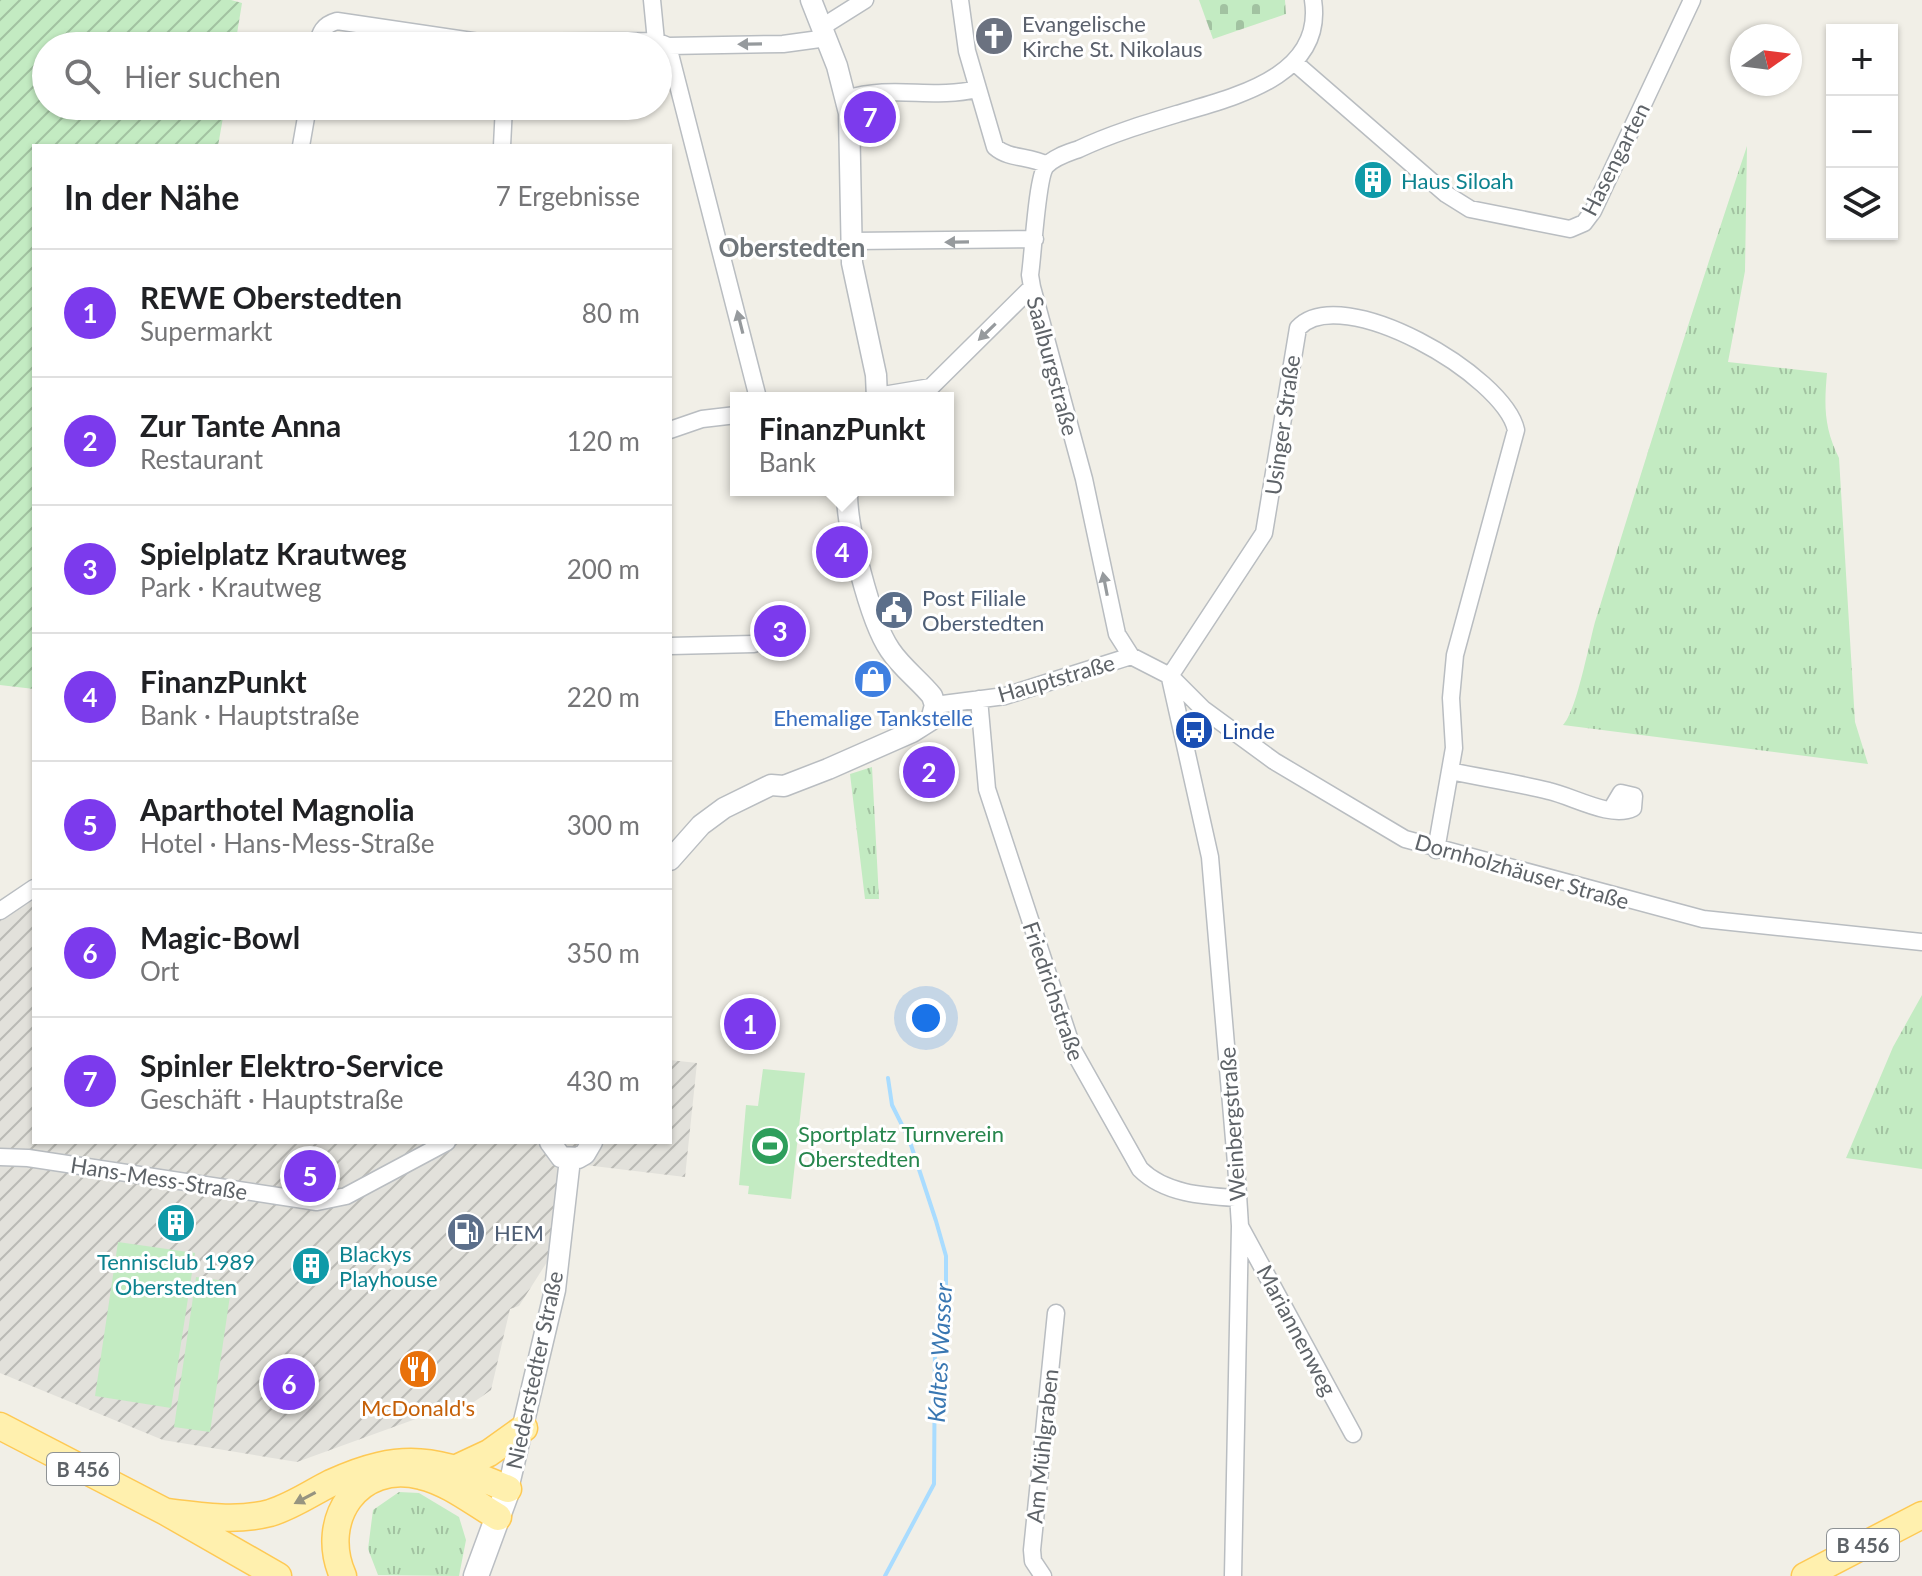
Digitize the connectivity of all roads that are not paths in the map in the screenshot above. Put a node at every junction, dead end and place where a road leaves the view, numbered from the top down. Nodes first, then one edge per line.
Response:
1 (652, 0) edge
2 (811, 0) edge
3 (865, 0) edge
4 (960, 0) edge
5 (1313, 0) edge
6 (1692, 0) edge
7 (321, 32) edge
8 (419, 32) edge
9 (659, 32) edge
10 (825, 32) junction
11 (672, 44) edge
12 (1294, 62) junction
13 (672, 81) edge
14 (977, 89) junction
15 (846, 99) junction
16 (306, 120) edge
17 (503, 120) edge
18 (301, 144) edge
19 (502, 144) edge
20 (1047, 165) junction
21 (1035, 239) junction
22 (852, 241) junction
23 (1032, 287) junction
24 (756, 392) edge
25 (877, 392) edge
26 (911, 392) edge
27 (730, 416) edge
28 (672, 429) edge
29 (848, 496) edge
30 (754, 644) dead end
31 (672, 646) edge
32 (1131, 656) junction
33 (1170, 676) junction
34 (979, 699) junction
35 (935, 705) junction
36 (1450, 771) junction
37 (1612, 808) dead end
38 (1436, 850) junction
39 (673, 851) edge
40 (32, 889) edge
41 (0, 911) edge
42 (1922, 942) edge
43 (443, 1144) edge
44 (551, 1144) edge
45 (591, 1144) edge
46 (0, 1157) edge
47 (570, 1159) junction
48 (1237, 1198) junction
49 (1240, 1226) junction
50 (1056, 1313) dead end
51 (0, 1426) edge
52 (524, 1428) junction
53 (1353, 1434) dead end
54 (459, 1467) junction
55 (508, 1489) junction
56 (166, 1512) junction
57 (1922, 1515) edge
58 (498, 1517) junction
59 (278, 1576) edge
60 (343, 1576) edge
61 (476, 1576) edge
62 (1043, 1576) edge
63 (1233, 1576) edge
64 (1805, 1576) edge

1 - 9 street
2 - 10 street
3 - 10 street
4 - 14 street
5 - 12 street
6 - 12 street, Hasengarten
7 - 8 street
10 -> 11 street
10 - 15 street
12 - 20 street
24 -> 13 street
14 - 15 street
14 - 20 street
15 - 22 street
16 - 18 street
17 - 19 street
20 - 21 street, Saalburgstraße
21 -> 22 street
21 - 23 street, Saalburgstraße
22 - 25 street
23 -> 26 street
32 -> 23 street, Saalburgstraße
27 - 28 street
29 - 35 street
30 - 31 street
32 - 33 street, Hauptstraße
32 - 34 street, Hauptstraße
33 - 36 street, Usinger Straße
33 - 38 street, Dornholzhäuser Straße
33 - 48 street, Weinbergstraße
34 - 35 street, Hauptstraße
34 - 48 street, Friedrichstraße
35 - 39 street
36 - 37 street
36 - 38 street, Usinger Straße
38 - 42 street, Dornholzhäuser Straße
40 - 41 street
43 - 46 street, Hans-Mess-Straße
44 - 47 street
45 - 47 street
47 - 52 street, Niederstedter Straße
48 - 49 street, Weinbergstraße
49 - 53 street, Mariannenweg
49 - 63 street, Weinbergstraße
50 - 62 street, Am Mühlgraben
51 - 56 main road, B 456
52 - 54 main road
52 - 55 street, Niederstedter Straße
54 - 55 main road
54 -> 56 main road
55 - 58 main road, Niederstedter Straße
56 - 59 main road, B 456
57 - 64 main road, B 456
58 - 60 main road
58 - 61 main road, Niederstedter Straße

